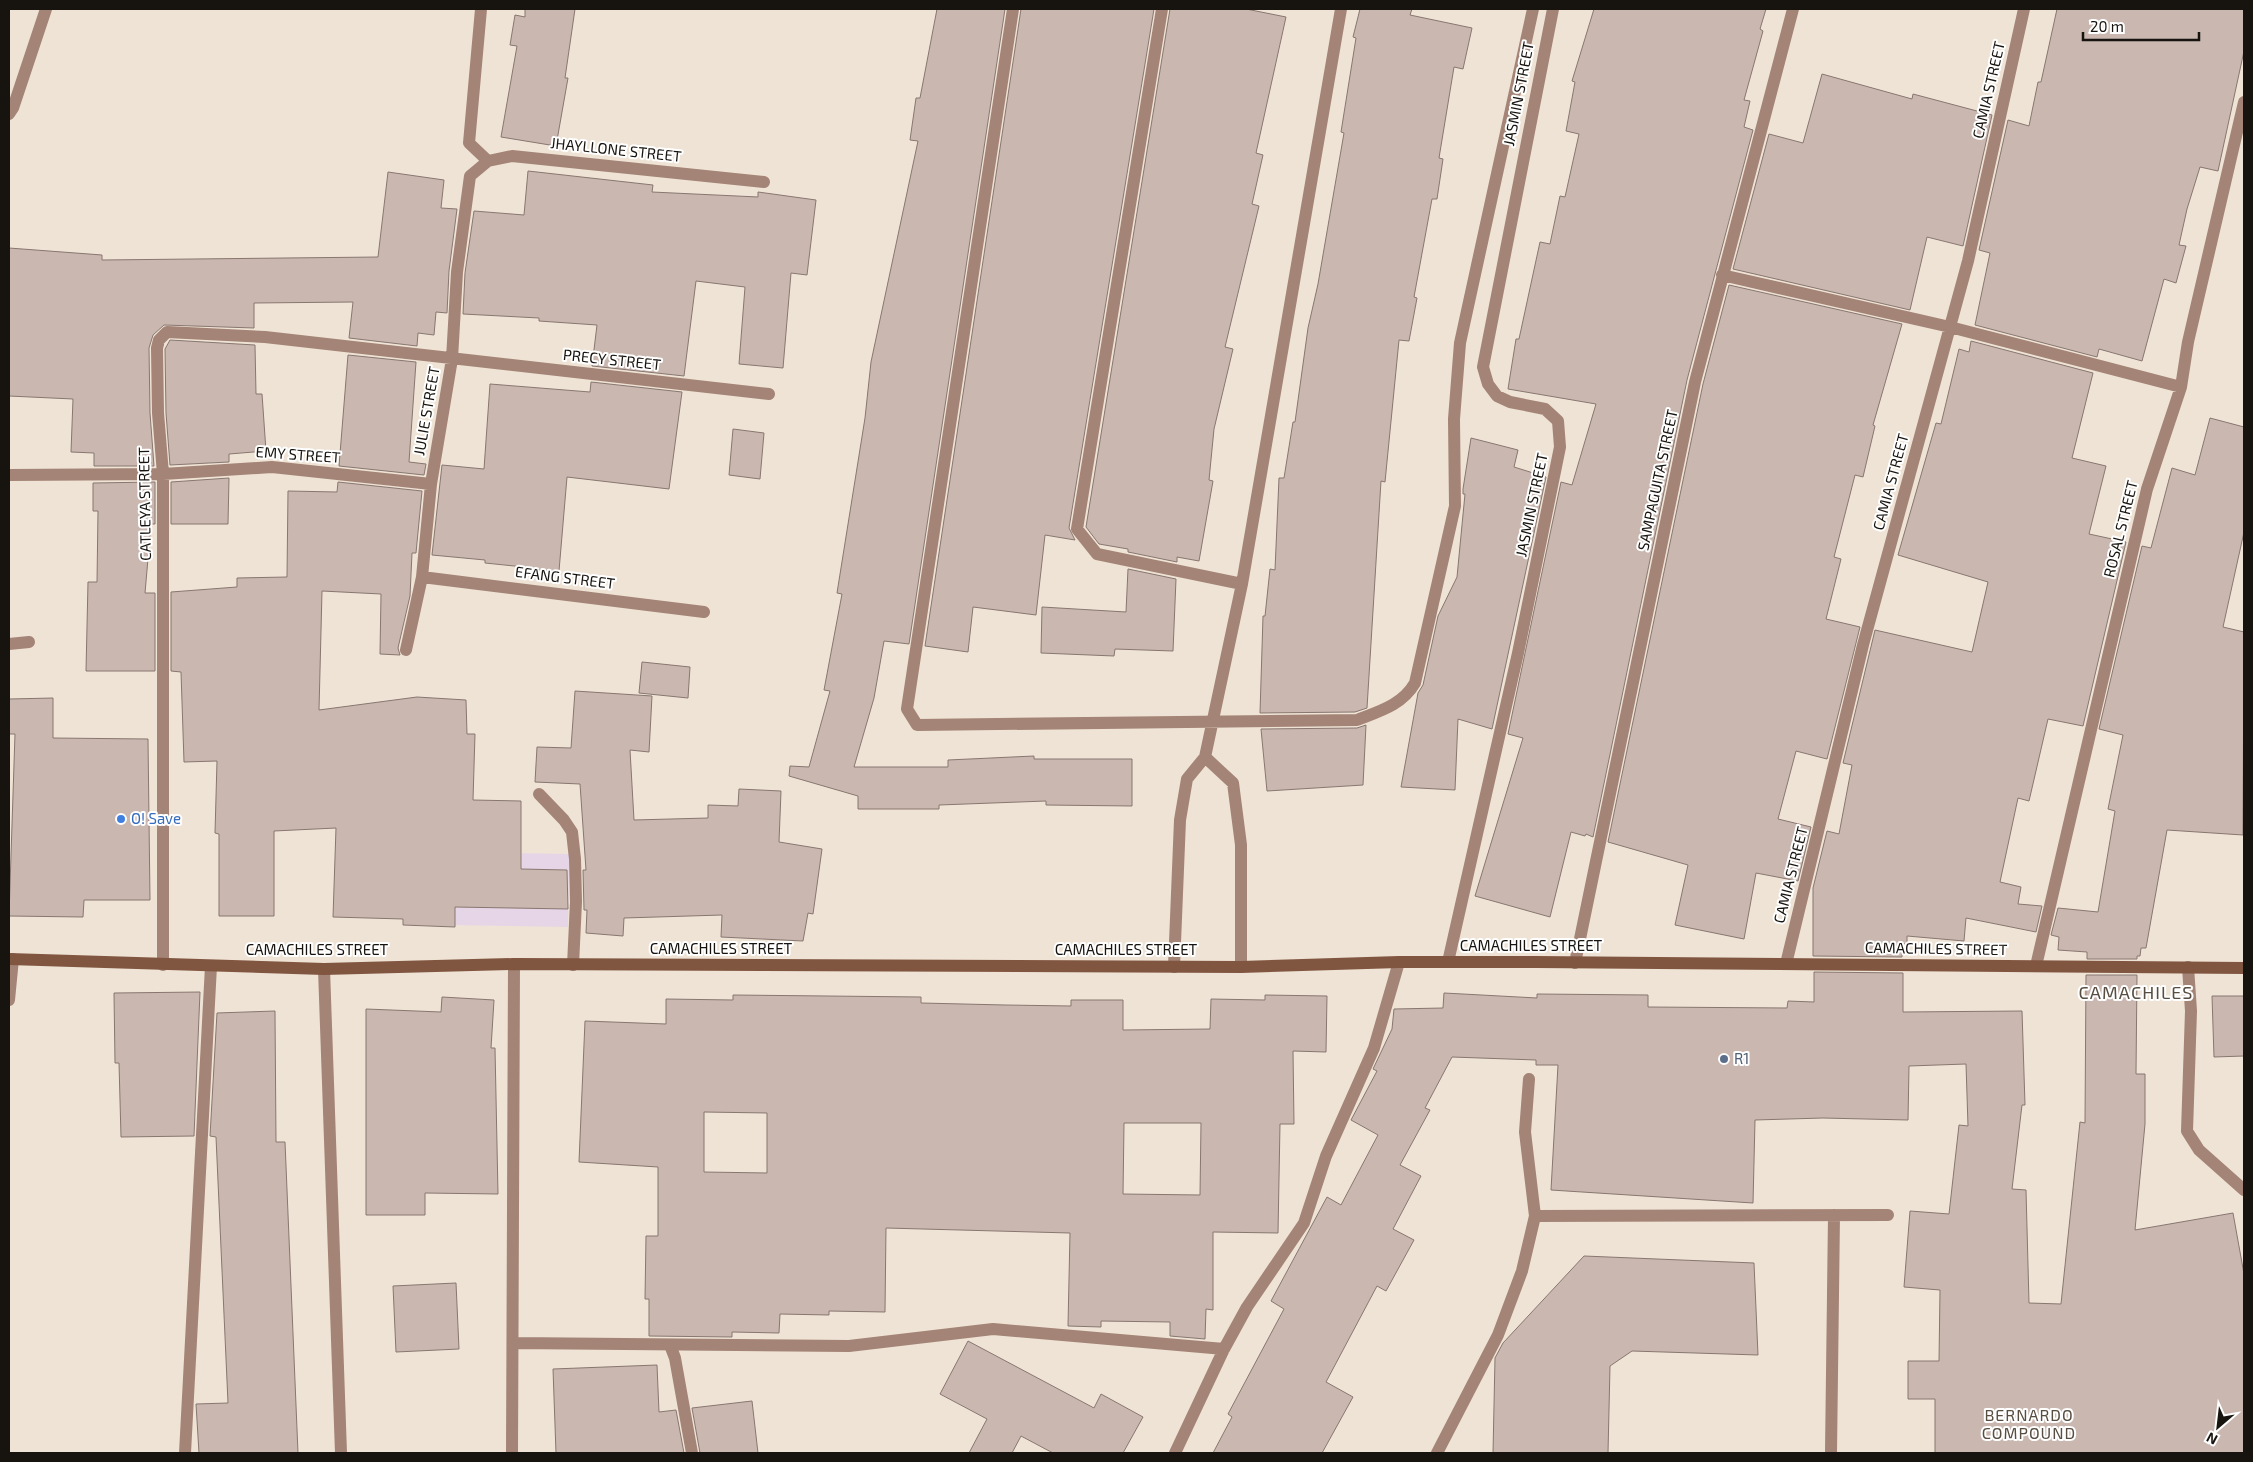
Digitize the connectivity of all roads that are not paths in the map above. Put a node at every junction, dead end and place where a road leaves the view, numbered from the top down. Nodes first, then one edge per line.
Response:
1 (46, 9) edge
2 (481, 9) edge
3 (1014, 9) edge
4 (1162, 9) edge
5 (1341, 9) edge
6 (1532, 9) edge
7 (1553, 9) edge
8 (1794, 9) edge
9 (2024, 9) edge
10 (2244, 102) edge
11 (9, 114) edge
12 (488, 161) junction
13 (470, 176) joint
14 (764, 182) dead end
15 (1722, 275) junction
16 (1950, 327) junction
17 (452, 359) junction
18 (2181, 387) junction
19 (769, 394) dead end
20 (163, 474) junction
21 (9, 475) edge
22 (431, 484) junction
23 (422, 577) junction
24 (1242, 584) junction
25 (704, 612) dead end
26 (29, 642) dead end
27 (9, 644) edge
28 (406, 650) dead end
29 (1214, 723) junction
30 (1205, 757) junction
31 (539, 794) dead end
32 (11, 959) edge
33 (1399, 962) junction
34 (1448, 962) junction
35 (1575, 963) junction
36 (514, 964) junction
37 (1786, 964) junction
38 (163, 965) junction
39 (573, 965) junction
40 (211, 966) junction
41 (2036, 966) junction
42 (1174, 967) junction
43 (1241, 967) junction
44 (2188, 967) junction
45 (2244, 968) edge
46 (324, 969) junction
47 (9, 1000) edge
48 (1529, 1079) dead end
49 (2244, 1190) edge
50 (1834, 1215) junction
51 (1888, 1215) dead end
52 (1535, 1216) junction
53 (513, 1343) junction
54 (670, 1345) junction
55 (1224, 1349) junction
56 (185, 1453) edge
57 (341, 1453) edge
58 (512, 1453) edge
59 (692, 1453) edge
60 (1175, 1453) edge
61 (1437, 1453) edge
62 (1831, 1453) edge

1 - 11 street
2 - 12 street
3 - 29 street
4 - 24 street
5 - 24 street
6 - 29 street
7 - 34 street, JASMIN STREET
8 - 15 street, SAMPAGUITA STREET
9 - 16 street, CAMIA STREET
10 - 18 street, ROSAL STREET
12 - 13 street, JHAYLLONE STREET
12 - 14 street, JHAYLLONE STREET
13 - 17 street, JULIE STREET
15 - 16 street
15 - 35 street, SAMPAGUITA STREET
16 - 18 street
16 - 37 street, CAMIA STREET
17 - 19 street, PRECY STREET
17 - 20 street, CATLEYA STREET
17 - 22 street, JULIE STREET
18 - 41 street, ROSAL STREET
20 - 21 street, EMY STREET
20 - 22 street, EMY STREET
20 - 38 street, CATLEYA STREET
22 - 23 street, JULIE STREET
23 - 25 street, EFANG STREET
23 - 28 street, JULIE STREET
24 - 29 street
26 - 27 street
29 - 30 street
30 - 42 street
30 - 43 street
31 - 39 street
32 - 38 street, CAMACHILES STREET
32 - 47 street
33 - 34 street, CAMACHILES STREET
33 - 43 street, CAMACHILES STREET
33 - 55 street
34 - 35 street, CAMACHILES STREET
35 - 37 street, CAMACHILES STREET
36 - 39 street, CAMACHILES STREET
36 - 46 street, CAMACHILES STREET
36 - 53 street
37 - 41 street, CAMACHILES STREET
38 - 40 street, CAMACHILES STREET
39 - 42 street, CAMACHILES STREET
40 - 46 street, CAMACHILES STREET
40 - 56 street
41 - 44 street, CAMACHILES STREET
42 - 43 street, CAMACHILES STREET
44 - 45 street, CAMACHILES STREET
44 - 49 street
46 - 57 street
48 - 52 street
50 - 51 street
50 - 52 street
50 - 62 street
52 - 61 street
53 - 54 street
53 - 58 street
54 - 55 street
54 - 59 street
55 - 60 street

